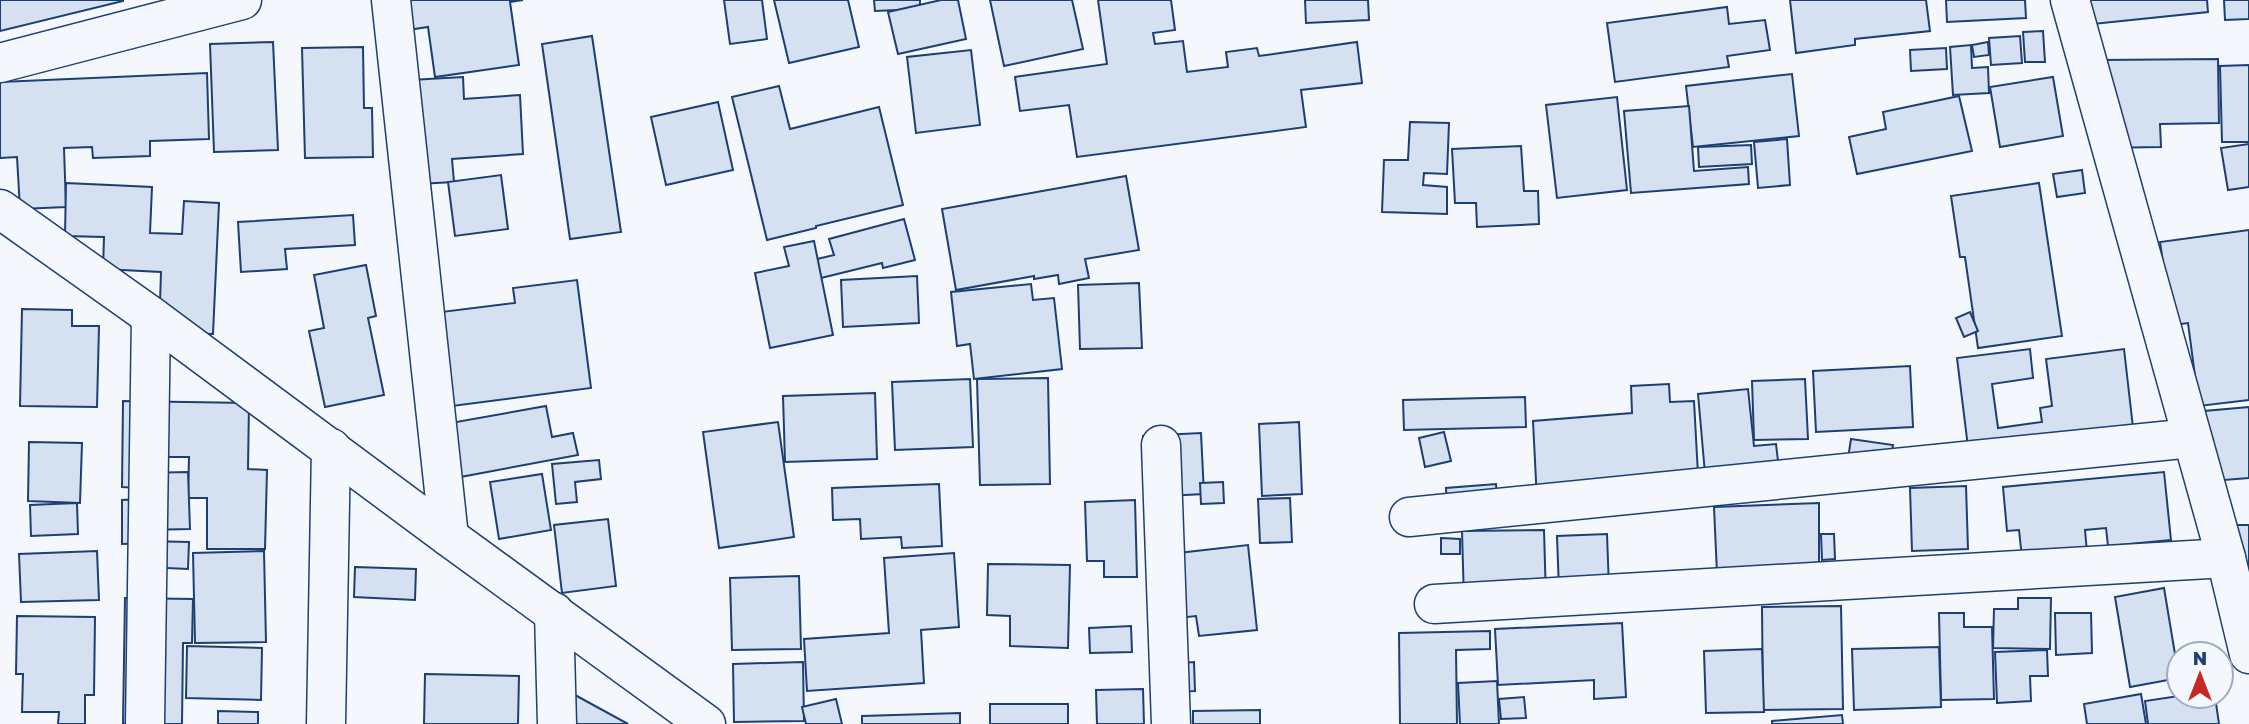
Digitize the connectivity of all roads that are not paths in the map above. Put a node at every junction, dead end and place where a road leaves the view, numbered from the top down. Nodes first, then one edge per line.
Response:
1 (242, 0) edge
2 (391, 0) edge
3 (2070, 0) edge
4 (0, 63) edge
5 (0, 209) edge
6 (151, 316) junction
7 (2192, 438) junction
8 (1161, 445) dead end
9 (331, 448) junction
10 (1409, 517) dead end
11 (449, 537) junction
12 (2226, 558) junction
13 (1434, 604) dead end
14 (554, 612) junction
15 (2249, 654) edge
16 (145, 724) edge
17 (326, 724) edge
18 (558, 724) edge
19 (706, 724) edge
20 (1171, 724) edge

1 - 4 street
2 - 11 street
3 - 7 street
5 - 6 street
6 - 9 street
6 - 16 street
7 - 10 street
7 - 12 street
8 - 20 street
9 - 11 street
9 - 17 street
11 - 14 street
12 - 13 street
12 - 15 street
14 - 18 street
14 - 19 street

